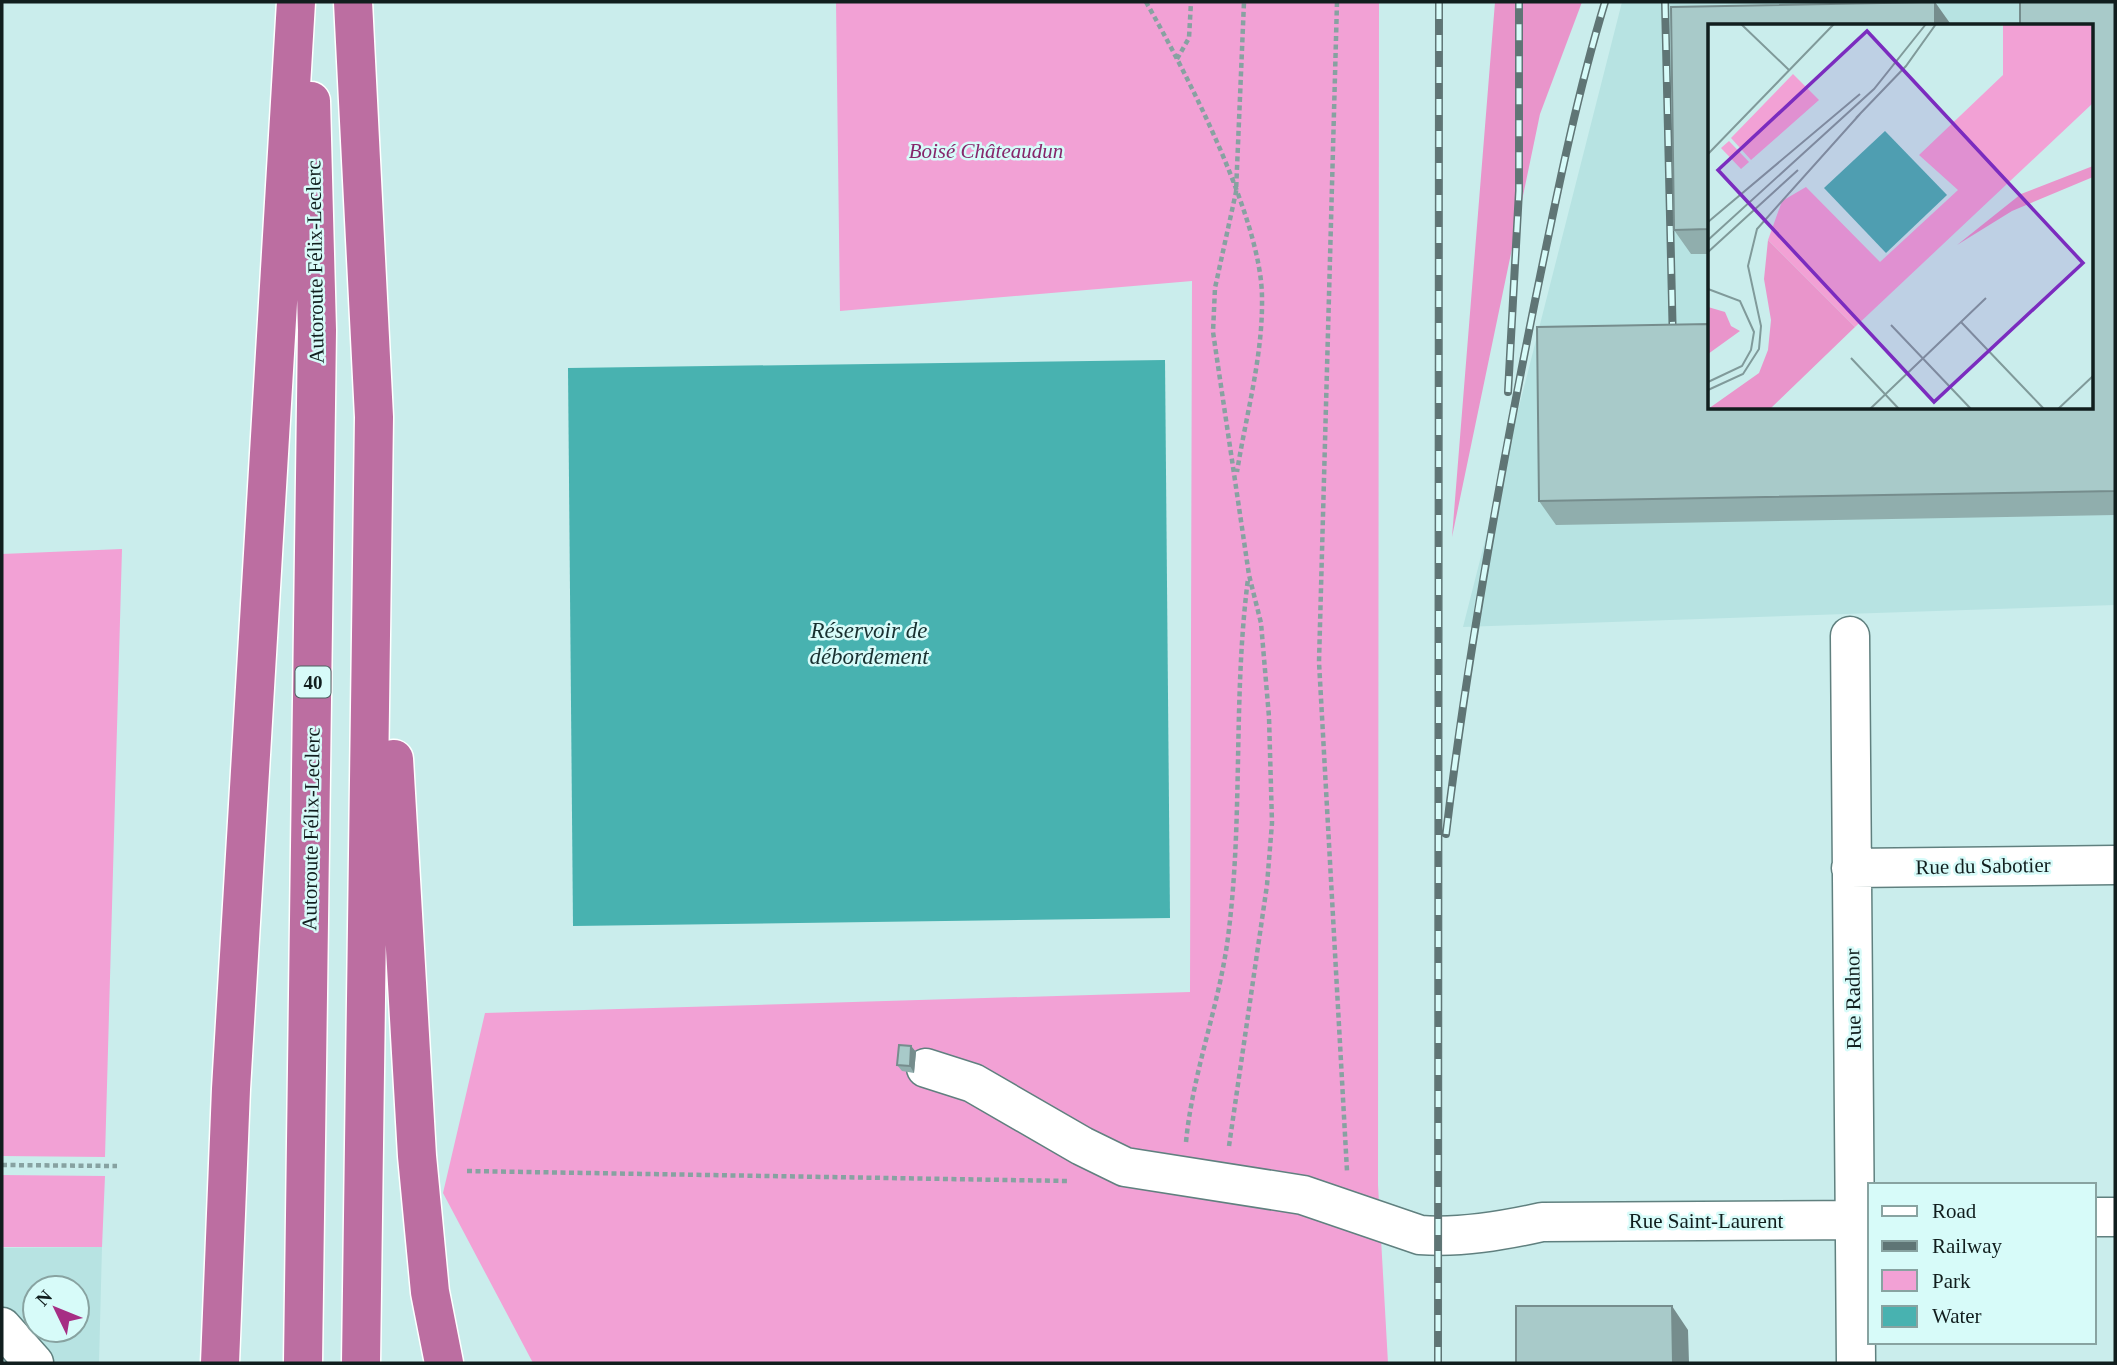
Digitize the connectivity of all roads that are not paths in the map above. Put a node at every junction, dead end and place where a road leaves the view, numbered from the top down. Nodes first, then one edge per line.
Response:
1 (296, 2) edge
2 (301, 2) edge
3 (353, 2) edge
4 (374, 418) junction
5 (1850, 636) dead end
6 (2115, 865) edge
7 (1851, 868) junction
8 (926, 1068) dead end
9 (2096, 1217) edge
10 (2115, 1217) edge
11 (1862, 1220) edge
12 (2, 1327) edge
13 (34, 1363) edge
14 (220, 1363) edge
15 (303, 1363) edge
16 (361, 1363) edge
17 (444, 1363) edge
18 (1856, 1363) edge

1 - 14 highway
2 - 15 highway, Autoroute Félix-Leclerc / 40
3 - 4 highway
4 - 16 highway
4 - 17 highway
5 - 7 street, Rue Radnor
6 - 7 street, Rue du Sabotier
7 - 11 street, Rue Radnor
8 - 11 street, Rue Saint-Laurent
9 - 10 street
11 - 18 street, Rue Radnor
12 - 13 street

